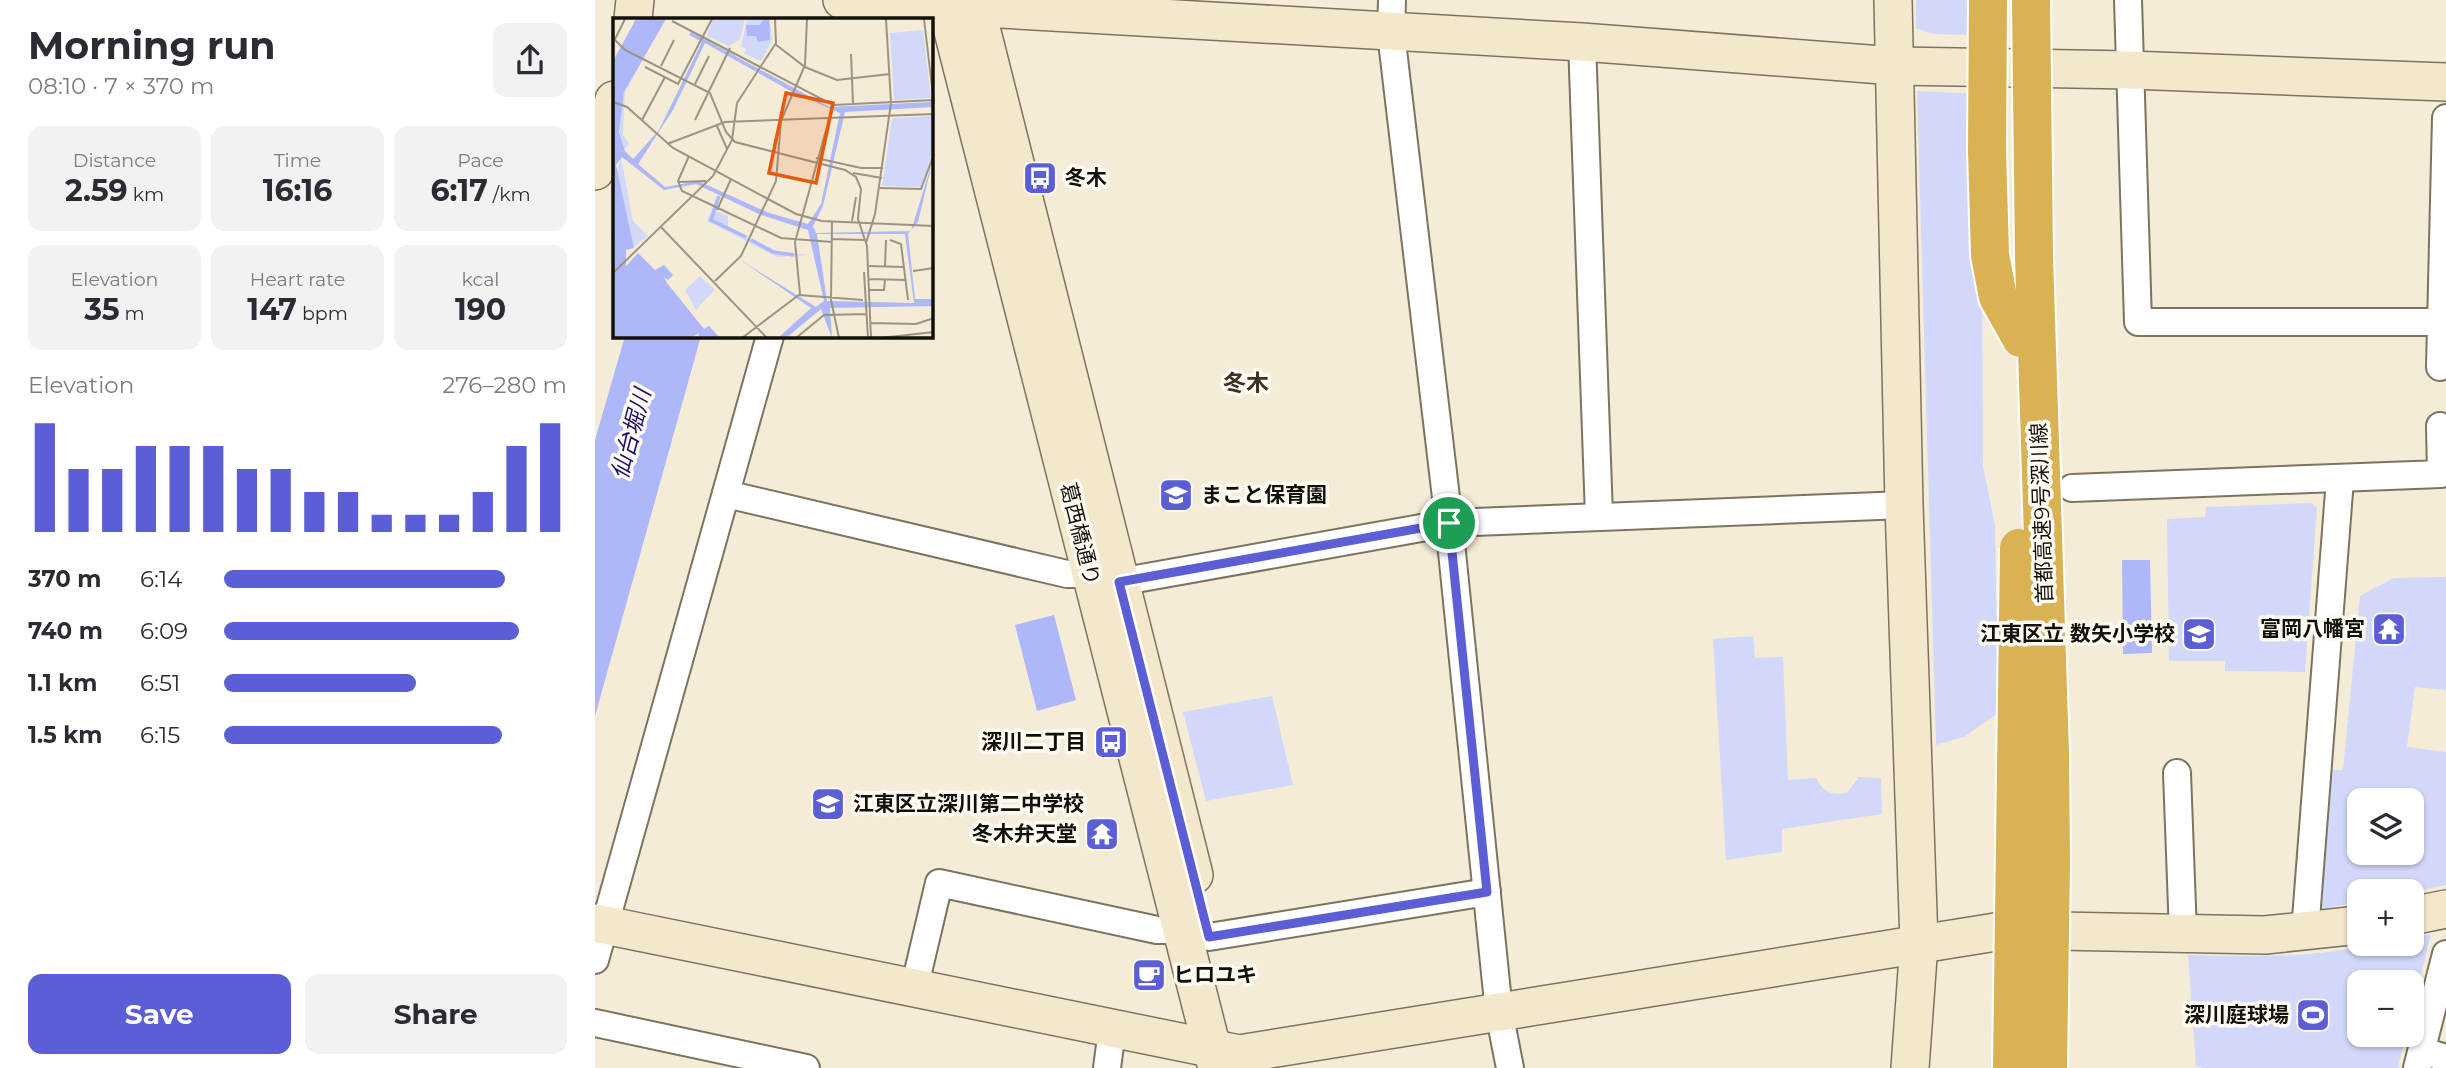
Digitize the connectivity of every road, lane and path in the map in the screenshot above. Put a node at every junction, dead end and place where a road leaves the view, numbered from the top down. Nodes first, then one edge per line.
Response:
1 (635, 0) edge
2 (1893, 0) edge
3 (1988, 0) edge
4 (2020, 0) edge
5 (2031, 0) edge
6 (2054, 0) edge
7 (2128, 0) edge
8 (961, 4) edge
9 (853, 7) edge
10 (1391, 16) edge
11 (633, 18) edge
12 (1582, 43) junction
13 (1895, 65) junction
14 (2130, 70) junction
15 (2446, 82) edge
16 (613, 104) edge
17 (2446, 118) edge
18 (595, 172) edge
19 (2443, 322) edge
20 (769, 338) edge
21 (2021, 338) junction
22 (2439, 366) dead end
23 (2440, 426) dead end
24 (2340, 479) junction
25 (2072, 488) dead end
26 (726, 494) junction
27 (1904, 505) junction
28 (1599, 516) junction
29 (1449, 523) junction
30 (1104, 578) junction
31 (2050, 752) junction
32 (2177, 773) dead end
33 (1487, 892) junction
34 (2446, 909) edge
35 (2424, 913) edge
36 (600, 924) edge
37 (2347, 927) edge
38 (2305, 932) junction
39 (1195, 933) junction
40 (2183, 934) junction
41 (1919, 943) junction
42 (2446, 954) edge
43 (595, 960) edge
44 (914, 989) junction
45 (1499, 1012) junction
46 (595, 1023) edge
47 (1112, 1030) junction
48 (2428, 1059) edge
49 (1228, 1060) edge
50 (806, 1068) edge
51 (1107, 1068) edge
52 (1510, 1068) edge
53 (1910, 1068) edge
54 (2012, 1068) edge
55 (2048, 1068) edge

1 - 11 street
2 - 13 street
3 - 21 highway, bridge
4 - 21 highway, 首都高速9号深川線
5 - 31 highway, 首都高速9号深川線, bridge
6 - 31 highway, bridge
7 - 14 street
8 - 9 street
8 - 10 street
8 - 30 street, 葛西橋通り
10 - 12 street
10 - 29 street
12 - 13 street
12 - 28 street
13 - 14 street
13 - 27 street
14 - 15 street
14 - 19 street
16 - 18 street
17 - 19 street
19 - 22 street
20 - 26 street
21 - 54 highway, 首都高速9号深川線, bridge
23 - 24 street
24 - 25 street
24 - 38 street
26 - 30 street
26 - 36 street
27 - 28 street
27 - 41 street
28 - 29 street
29 - 30 street
29 - 33 street
30 - 39 street, 葛西橋通り
31 - 55 highway, 首都高速9号深川線, bridge
32 - 40 street
33 - 39 street
33 - 45 street
34 - 35 street
36 - 43 street
36 - 44 street
37 - 38 street
38 - 40 street
39 - 44 street
39 - 49 street, 葛西橋通り
40 - 41 street
41 - 45 street
41 - 53 street
42 - 48 street
44 - 47 street
45 - 49 street
45 - 52 street
46 - 50 street
47 - 49 street
47 - 51 street

